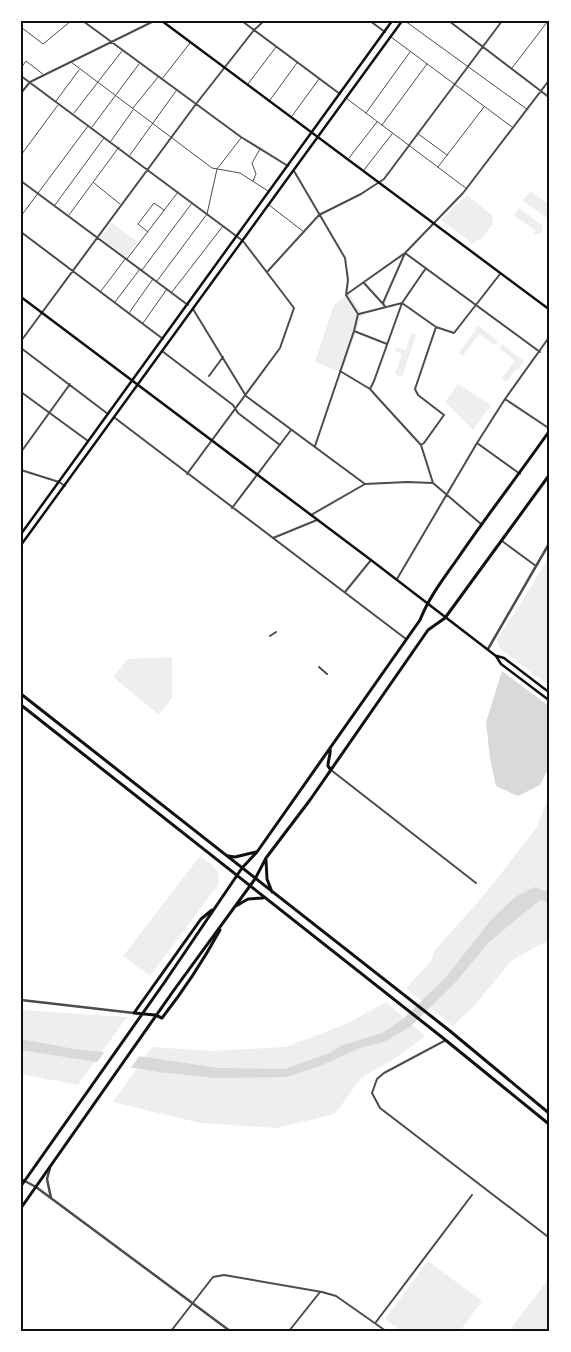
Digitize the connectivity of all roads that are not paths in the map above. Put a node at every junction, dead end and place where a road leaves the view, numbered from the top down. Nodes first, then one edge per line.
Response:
1 (71, 21) edge
2 (83, 21) edge
3 (154, 21) edge
4 (162, 21) edge
5 (242, 21) edge
6 (264, 21) edge
7 (370, 21) edge
8 (392, 21) edge
9 (403, 21) edge
10 (449, 21) edge
11 (456, 21) edge
12 (502, 21) edge
13 (548, 21) edge
14 (453, 24) junction
15 (21, 27) edge
16 (254, 30) junction
17 (385, 32) junction
18 (390, 36) junction
19 (111, 42) junction
20 (190, 43) junction
21 (276, 47) junction
22 (483, 47) junction
23 (122, 50) junction
24 (410, 51) junction
25 (70, 62) junction
26 (298, 62) junction
27 (140, 63) junction
28 (428, 64) junction
29 (468, 66) junction
30 (21, 68) edge
31 (224, 68) junction
32 (79, 69) junction
33 (511, 69) junction
34 (44, 75) junction
35 (21, 76) edge
36 (158, 77) junction
37 (161, 79) junction
38 (320, 79) junction
39 (550, 79) edge
40 (30, 82) junction
41 (97, 83) junction
42 (454, 84) junction
43 (247, 85) junction
44 (176, 91) junction
45 (541, 91) junction
46 (21, 93) edge
47 (340, 94) junction
48 (115, 96) junction
49 (346, 98) junction
50 (550, 98) edge
51 (56, 101) junction
52 (268, 101) junction
53 (59, 104) junction
54 (196, 104) junction
55 (484, 106) junction
56 (133, 109) junction
57 (528, 110) junction
58 (366, 113) junction
59 (74, 114) junction
60 (291, 118) junction
61 (377, 121) junction
62 (152, 123) junction
63 (88, 125) junction
64 (382, 125) junction
65 (92, 128) junction
66 (513, 128) junction
67 (311, 133) junction
68 (393, 133) junction
69 (417, 134) junction
70 (105, 137) junction
71 (172, 137) junction
72 (318, 137) junction
73 (241, 138) junction
74 (110, 141) junction
75 (408, 145) junction
76 (119, 147) junction
77 (261, 148) junction
78 (21, 155) edge
79 (130, 155) junction
80 (447, 155) junction
81 (348, 160) junction
82 (288, 166) junction
83 (438, 167) junction
84 (217, 169) junction
85 (148, 170) junction
86 (294, 170) junction
87 (363, 171) junction
88 (21, 181) edge
89 (253, 181) junction
90 (94, 182) junction
91 (378, 183) junction
92 (467, 189) junction
93 (178, 192) junction
94 (269, 192) junction
95 (38, 194) junction
96 (193, 203) junction
97 (122, 205) junction
98 (269, 205) junction
99 (54, 206) junction
100 (164, 210) junction
101 (207, 214) junction
102 (319, 215) junction
103 (21, 216) edge
104 (68, 216) junction
105 (432, 224) junction
106 (223, 225) junction
107 (241, 231) junction
108 (21, 232) edge
109 (148, 232) junction
110 (304, 232) junction
111 (238, 236) junction
112 (247, 236) junction
113 (98, 238) junction
114 (234, 241) junction
115 (243, 241) junction
116 (240, 246) junction
117 (405, 253) junction
118 (126, 259) junction
119 (426, 268) junction
120 (141, 270) junction
121 (73, 271) junction
122 (267, 272) junction
123 (500, 274) junction
124 (155, 280) junction
125 (364, 283) junction
126 (167, 289) junction
127 (100, 292) junction
128 (172, 293) junction
129 (346, 295) junction
130 (21, 297) edge
131 (115, 302) junction
132 (402, 303) junction
133 (188, 304) junction
134 (476, 305) junction
135 (385, 307) junction
136 (193, 309) junction
137 (550, 310) edge
138 (42, 313) junction
139 (129, 313) junction
140 (358, 314) junction
141 (143, 324) junction
142 (436, 327) junction
143 (354, 331) junction
144 (550, 336) edge
145 (164, 339) junction
146 (21, 341) edge
147 (387, 344) junction
148 (21, 348) edge
149 (162, 351) junction
150 (540, 352) junction
151 (223, 357) junction
152 (340, 371) junction
153 (209, 376) dead end
154 (132, 380) junction
155 (70, 384) junction
156 (139, 385) junction
157 (370, 390) junction
158 (21, 392) edge
159 (246, 396) junction
160 (505, 399) junction
161 (236, 409) junction
162 (49, 414) junction
163 (108, 414) junction
164 (115, 418) junction
165 (550, 429) edge
166 (291, 430) junction
167 (88, 441) junction
168 (212, 441) junction
169 (477, 443) junction
170 (280, 445) junction
171 (421, 445) junction
172 (315, 446) junction
173 (21, 452) edge
174 (21, 470) edge
175 (187, 474) junction
176 (520, 474) junction
177 (550, 474) edge
178 (257, 475) junction
179 (60, 482) junction
180 (433, 483) junction
181 (365, 484) junction
182 (64, 486) junction
183 (445, 495) junction
184 (232, 508) junction
185 (311, 514) junction
186 (318, 520) junction
187 (481, 524) junction
188 (21, 534) edge
189 (273, 538) junction
190 (502, 541) junction
191 (550, 542) edge
192 (21, 545) edge
193 (371, 560) junction
194 (536, 566) junction
195 (397, 579) junction
196 (346, 592) junction
197 (427, 602) junction
198 (445, 618) junction
199 (276, 632) dead end
200 (270, 636) dead end
201 (406, 639) junction
202 (488, 649) junction
203 (496, 656) junction
204 (319, 667) dead end
205 (327, 674) dead end
206 (550, 692) edge
207 (21, 694) edge
208 (550, 701) edge
209 (21, 705) edge
210 (330, 747) junction
211 (331, 770) junction
212 (257, 852) junction
213 (226, 855) junction
214 (266, 858) junction
215 (242, 868) junction
216 (237, 876) junction
217 (254, 879) junction
218 (476, 883) dead end
219 (249, 886) junction
220 (272, 893) junction
221 (264, 898) junction
222 (216, 906) junction
223 (234, 907) junction
224 (226, 918) junction
225 (21, 1000) edge
226 (134, 1013) junction
227 (444, 1039) junction
228 (550, 1114) edge
229 (550, 1125) edge
230 (50, 1167) junction
231 (23, 1180) edge
232 (21, 1186) edge
233 (36, 1187) junction
234 (472, 1195) dead end
235 (51, 1198) junction
236 (21, 1208) edge
237 (547, 1236) dead end
238 (320, 1292) junction
239 (193, 1303) junction
240 (376, 1322) junction
241 (171, 1331) edge
242 (230, 1331) edge
243 (289, 1331) edge
244 (386, 1331) edge

1 - 15 lane
2 - 19 street
3 - 19 street
4 - 20 main road
5 - 16 street
6 - 16 street
7 - 17 street
8 - 17 main road
9 - 18 main road
9 - 29 lane
10 - 14 street
11 - 14 lane
12 - 22 street
13 - 33 lane
14 - 22 street
16 - 21 street
16 - 31 street
17 - 47 main road
18 - 24 lane
18 - 49 main road
19 - 23 street
19 - 25 street
20 - 31 main road
20 - 37 lane
21 - 26 street
21 - 43 lane
22 - 29 street
22 - 33 street
23 - 27 street
23 - 41 lane
24 - 28 lane
24 - 58 lane
25 - 32 lane
25 - 34 street
26 - 38 street
26 - 52 lane
27 - 36 street
27 - 48 lane
28 - 42 lane
28 - 64 lane
29 - 42 street
29 - 57 lane
30 - 34 lane
31 - 43 main road
31 - 54 street
32 - 41 lane
32 - 51 lane
33 - 45 street
34 - 40 street
35 - 40 street
36 - 37 street
36 - 56 lane
37 - 44 street
38 - 47 street
38 - 60 lane
39 - 45 street
40 - 46 street
40 - 51 street
41 - 48 lane
41 - 59 lane
42 - 55 lane
42 - 69 street
43 - 52 main road
44 - 54 street
44 - 62 lane
45 - 50 street
45 - 57 street
47 - 67 main road
48 - 56 lane
48 - 65 lane
49 - 58 lane
49 - 72 main road
51 - 53 street
52 - 60 main road
53 - 59 street
53 - 78 lane
54 - 71 street
54 - 73 street
55 - 66 lane
55 - 80 lane
56 - 62 lane
56 - 74 lane
57 - 66 street
58 - 61 lane
59 - 63 street
60 - 67 main road
61 - 64 lane
61 - 81 lane
62 - 71 lane
62 - 79 lane
63 - 65 street
63 - 95 lane
64 - 68 lane
65 - 70 street
66 - 92 street
67 - 72 main road
67 - 82 main road
68 - 75 lane
68 - 87 lane
69 - 75 street
69 - 80 lane
70 - 74 street
70 - 99 lane
71 - 84 lane
71 - 85 street
72 - 81 main road
72 - 86 main road
73 - 77 street
73 - 84 lane
74 - 76 street
75 - 83 lane
75 - 91 street
76 - 79 street
76 - 90 lane
77 - 82 street
77 - 89 lane
79 - 85 street
80 - 83 lane
81 - 87 main road
82 - 94 main road
83 - 92 lane
84 - 89 lane
84 - 101 lane
85 - 93 street
85 - 97 street
86 - 98 main road
86 - 102 street
87 - 91 main road
88 - 95 street
89 - 94 lane
90 - 97 lane
90 - 104 lane
91 - 102 street
91 - 105 main road
92 - 105 street
93 - 96 street
93 - 100 lane
94 - 107 main road
95 - 99 street
95 - 103 lane
96 - 101 street
96 - 120 lane
97 - 113 street
98 - 110 lane
98 - 112 main road
99 - 104 street
100 - 109 lane
100 - 109 lane
101 - 106 street
101 - 124 lane
102 - 110 street
102 - 129 street
104 - 113 street
105 - 117 street
105 - 123 main road
106 - 111 street
106 - 128 lane
107 - 111 main road
107 - 112 main road
108 - 121 street
109 - 118 lane
110 - 122 street
111 - 114 main road
111 - 115 street
112 - 115 main road
113 - 118 street
113 - 121 street
114 - 116 main road
114 - 133 main road
115 - 116 main road
115 - 122 street
116 - 136 main road
117 - 119 street
117 - 125 street
117 - 135 street
118 - 120 street
118 - 127 lane
119 - 132 street
119 - 134 street
120 - 124 street
120 - 131 lane
121 - 127 street
121 - 138 street
122 - 159 street
123 - 134 street
123 - 137 main road
124 - 126 street
124 - 139 lane
125 - 129 street
125 - 135 street
126 - 128 street
126 - 141 lane
127 - 131 street
128 - 133 street
129 - 140 street
130 - 138 main road
131 - 139 street
132 - 135 street
132 - 142 street
132 - 147 street
133 - 145 main road
134 - 142 street
134 - 150 street
135 - 140 street
136 - 149 main road
136 - 151 street
138 - 146 street
138 - 154 main road
139 - 141 street
140 - 143 street
141 - 145 street
142 - 171 street
143 - 147 street
143 - 152 street
144 - 150 street
145 - 154 main road
147 - 157 street
148 - 155 street
149 - 156 main road
149 - 161 street
150 - 160 street
151 - 153 street
151 - 159 street
152 - 157 street
152 - 172 street
154 - 156 main road
154 - 163 main road
155 - 162 street
155 - 163 street
156 - 164 main road
156 - 168 main road
157 - 171 street
158 - 162 street
159 - 161 street
159 - 166 street
160 - 165 street
160 - 169 street
161 - 168 street
161 - 170 street
162 - 167 street
162 - 173 street
163 - 167 main road
164 - 175 street
164 - 182 main road
165 - 176 main road
166 - 170 street
166 - 172 street
167 - 179 main road
168 - 175 street
168 - 178 main road
169 - 176 street
169 - 183 street
170 - 178 street
171 - 180 street
172 - 181 street
174 - 179 street
175 - 184 street
176 - 187 main road
177 - 190 main road
178 - 184 street
178 - 185 main road
179 - 182 street
179 - 188 main road
180 - 181 street
180 - 183 street
181 - 185 street
182 - 192 main road
183 - 187 street
183 - 195 street
184 - 189 street
185 - 186 main road
186 - 189 street
186 - 193 main road
187 - 197 main road
189 - 196 street
190 - 194 street
190 - 198 main road
191 - 194 street
193 - 195 main road
193 - 196 street
194 - 202 street
195 - 197 main road
196 - 201 street
197 - 198 main road
197 - 201 main road
198 - 202 main road
198 - 211 main road
199 - 200 street
201 - 210 main road
202 - 203 main road
203 - 206 main road
203 - 208 main road
204 - 205 street
207 - 213 main road
209 - 216 main road
210 - 211 main road
210 - 212 main road
211 - 214 main road
211 - 218 street
212 - 213 main road
212 - 215 main road
213 - 215 main road
214 - 217 main road
214 - 220 main road
215 - 216 main road
215 - 217 main road
216 - 219 main road
216 - 222 main road
217 - 219 main road
217 - 220 main road
219 - 221 main road
219 - 223 main road
220 - 228 main road
221 - 223 main road
221 - 227 main road
222 - 226 main road
222 - 231 main road
223 - 224 main road
224 - 226 main road
224 - 230 main road
225 - 226 street
227 - 229 main road
227 - 237 street
230 - 233 main road
230 - 235 street
231 - 232 main road
231 - 233 street
233 - 235 street
233 - 236 main road
234 - 240 street
235 - 239 street
238 - 239 street
238 - 240 street
238 - 243 street
239 - 241 street
239 - 242 street
240 - 244 street

